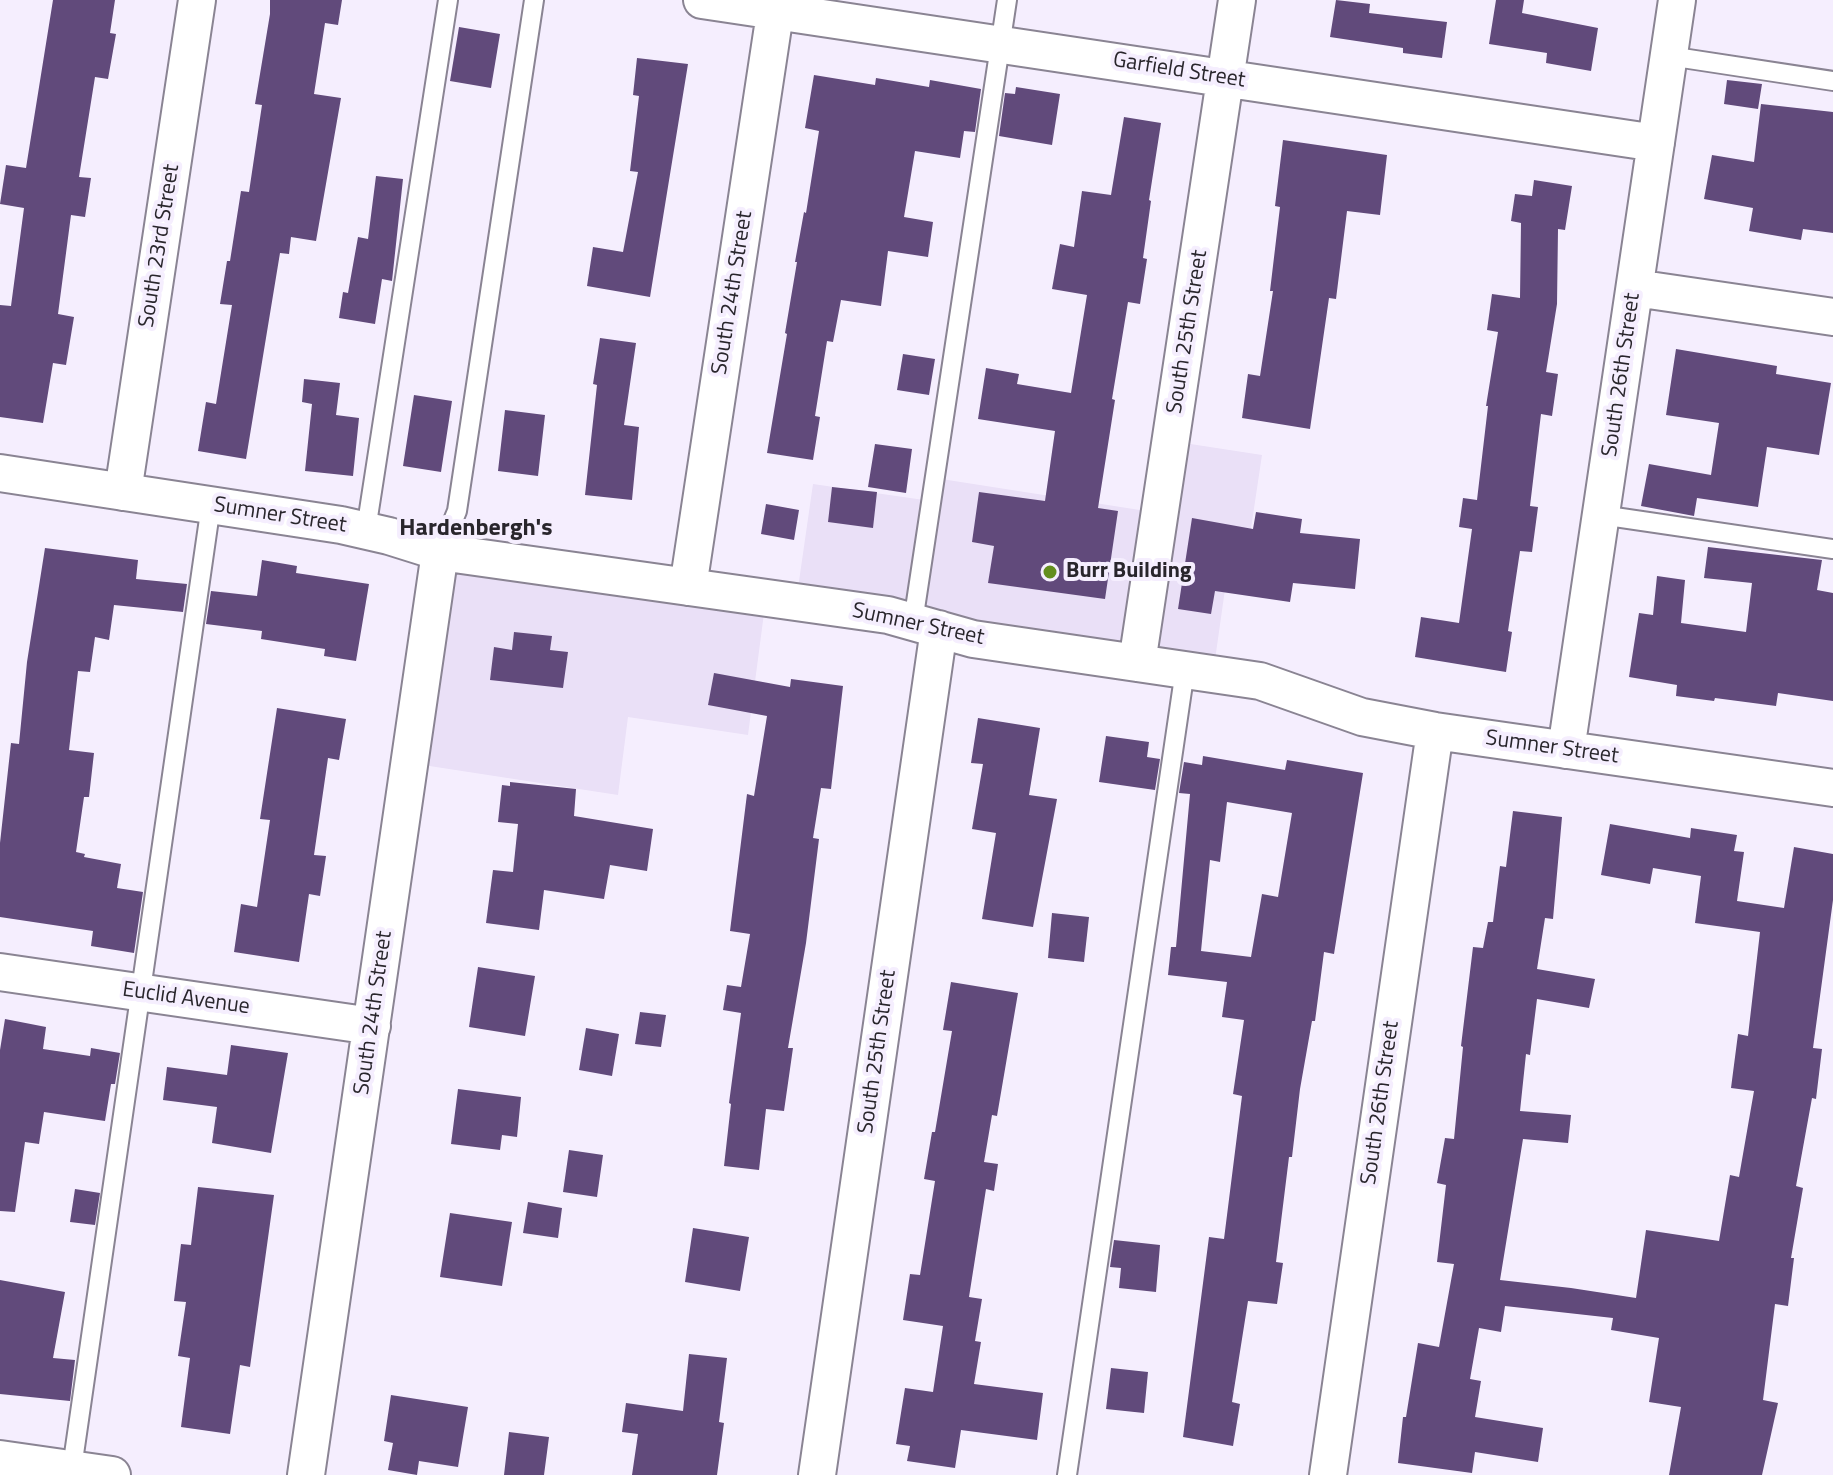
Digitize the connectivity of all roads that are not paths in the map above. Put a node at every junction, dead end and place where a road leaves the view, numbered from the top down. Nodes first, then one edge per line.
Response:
1 (197, 0) edge
2 (448, 0) edge
3 (534, 0) edge
4 (702, 0) edge
5 (1007, 0) edge
6 (1237, 0) edge
7 (1677, 0) edge
8 (776, 6) edge
9 (1000, 45) junction
10 (1669, 56) junction
11 (1226, 78) junction
12 (1833, 81) edge
13 (1656, 143) junction
14 (1635, 288) junction
15 (1833, 317) edge
16 (0, 473) edge
17 (123, 492) junction
18 (211, 505) junction
19 (1601, 515) junction
20 (366, 530) junction
21 (1833, 549) edge
22 (440, 552) junction
23 (688, 587) junction
24 (926, 625) junction
25 (1137, 663) junction
26 (1185, 670) junction
27 (1435, 731) junction
28 (1566, 750) junction
29 (1833, 788) edge
30 (0, 972) edge
31 (140, 993) junction
32 (372, 1026) junction
33 (0, 1459) edge
34 (72, 1472) edge
35 (112, 1475) edge
36 (306, 1475) edge
37 (817, 1475) edge
38 (1067, 1475) edge
39 (1328, 1475) edge

1 - 17 street, South 23rd Street
2 - 20 lane
3 - 22 lane
4 - 8 street, Garfield Street
5 - 9 lane
6 - 11 street, South 25th Street
7 - 10 street, South 26th Street
8 - 9 street, Garfield Street
8 - 23 street, South 24th Street
9 - 11 street, Garfield Street
9 - 24 lane
10 - 12 lane
10 - 13 street, South 26th Street
11 - 13 street, Garfield Street
11 - 25 street, South 25th Street
13 - 14 street, South 26th Street
14 - 15 street
14 - 19 street, South 26th Street
16 - 17 street, Sumner Street
17 - 18 street, Sumner Street
18 - 20 street, Sumner Street
18 - 31 lane
19 - 21 lane
19 - 28 street, South 26th Street
20 - 22 street, Sumner Street
22 - 23 street, Sumner Street
22 - 32 street, South 24th Street
23 - 24 street, Sumner Street
24 - 25 street, Sumner Street
24 - 37 street, South 25th Street
25 - 26 street, Sumner Street
26 - 27 street, Sumner Street
26 - 38 lane
27 - 28 street, Sumner Street
27 - 39 street, South 26th Street
28 - 29 street, Sumner Street
30 - 31 street, Euclid Avenue
31 - 32 street, Euclid Avenue
31 - 34 lane
32 - 36 street, South 24th Street
33 - 34 street
34 - 35 street

